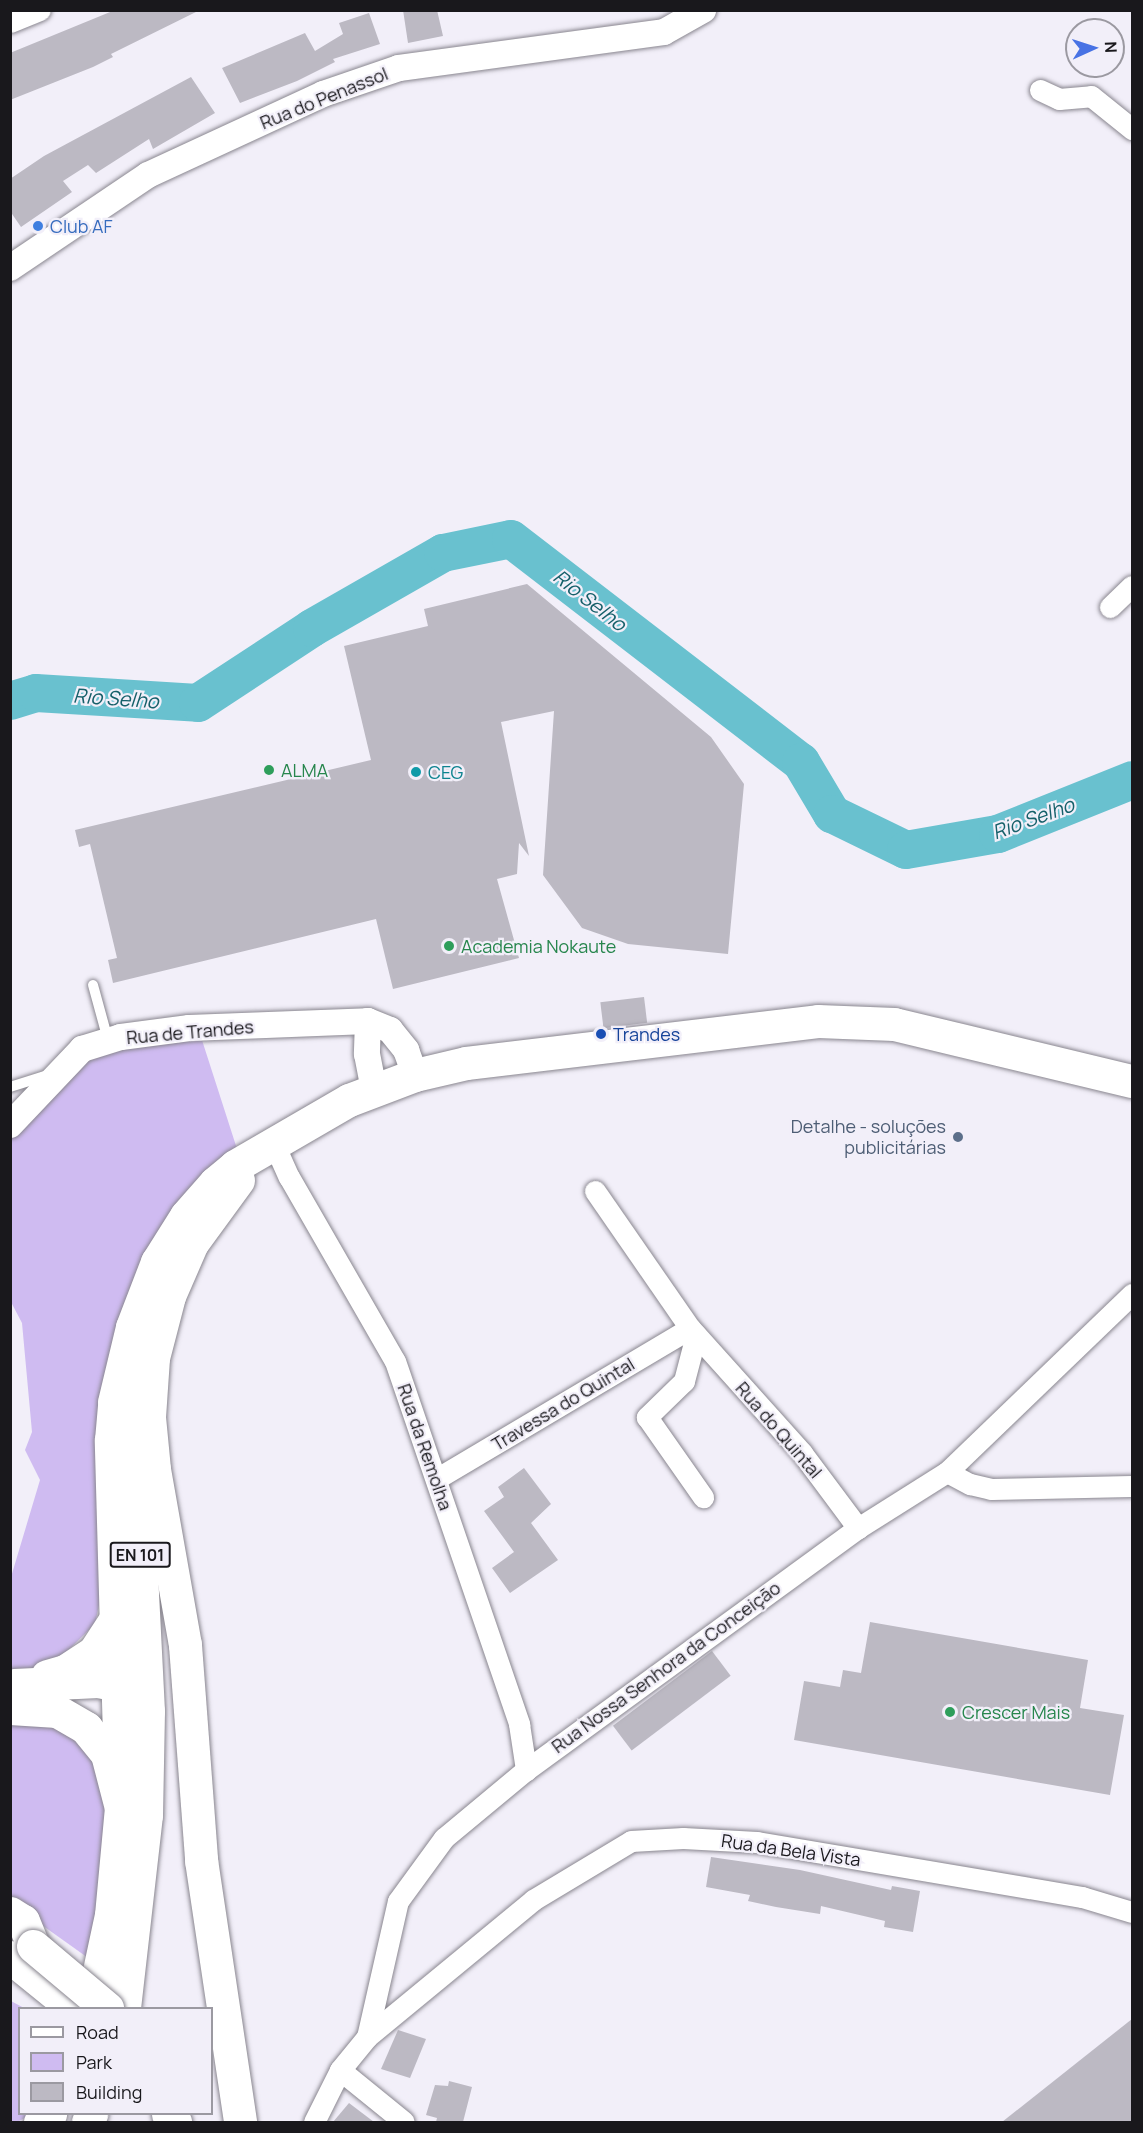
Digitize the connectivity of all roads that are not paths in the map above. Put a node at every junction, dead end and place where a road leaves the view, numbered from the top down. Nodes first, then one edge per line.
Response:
1 (40, 10) edge
2 (703, 10) edge
3 (10, 22) edge
4 (1040, 90) dead end
5 (1132, 129) edge
6 (10, 268) edge
7 (1132, 586) edge
8 (1110, 607) dead end
9 (93, 985) dead end
10 (368, 1021) junction
11 (108, 1041) junction
12 (60, 1071) junction
13 (415, 1075) junction
14 (1132, 1081) edge
15 (10, 1087) edge
16 (374, 1090) junction
17 (10, 1125) edge
18 (274, 1144) junction
19 (238, 1180) junction
20 (595, 1191) dead end
21 (1132, 1294) edge
22 (693, 1331) junction
23 (947, 1472) junction
24 (436, 1479) junction
25 (1132, 1486) edge
26 (703, 1497) dead end
27 (858, 1528) junction
28 (117, 1617) junction
29 (119, 1684) junction
30 (12, 1692) edge
31 (147, 1750) junction
32 (526, 1770) junction
33 (120, 1808) junction
34 (1132, 1912) edge
35 (10, 1913) edge
36 (18, 1957) edge
37 (77, 2007) edge
38 (105, 2007) edge
39 (124, 2007) edge
40 (367, 2037) junction
41 (340, 2070) junction
42 (240, 2122) edge
43 (314, 2122) edge
44 (404, 2122) edge

1 - 3 street
2 - 6 street, Rua do Penassol
4 - 5 street
7 - 8 street
9 - 11 lane
10 - 11 street, Rua de Trandes
10 - 13 street
10 - 16 street
11 - 12 street, Rua de Trandes
12 - 15 lane
12 - 17 street, Rua de Trandes
13 - 14 main road, EN 101
13 - 16 main road, EN 101
16 - 18 main road, EN 101
18 - 19 main road, EN 101
18 - 24 street, Rua da Remolha
18 - 28 main road, EN 101
19 - 31 main road, EN 101
19 - 42 main road
20 - 22 street, Rua do Quintal
21 - 23 street, Rua Nossa Senhora da Conceição
22 - 24 street, Travessa do Quintal
22 - 26 street
22 - 27 street, Rua do Quintal
23 - 25 street
23 - 27 street, Rua Nossa Senhora da Conceição
24 - 32 street, Rua da Remolha
27 - 32 street, Rua Nossa Senhora da Conceição
28 - 29 main road, EN 101
28 - 30 main road
29 - 30 main road
29 - 31 main road
29 - 33 main road, EN 101
30 - 33 main road
31 - 39 main road, EN 101
32 - 40 street, Rua Nossa Senhora da Conceição
33 - 37 main road, EN 101
34 - 40 street, Rua da Bela Vista
35 - 36 main road
36 - 37 main road
36 - 38 main road, bridge
40 - 41 street, Rua Nossa Senhora da Conceição
41 - 43 street, Rua Nossa Senhora da Conceição
41 - 44 street

